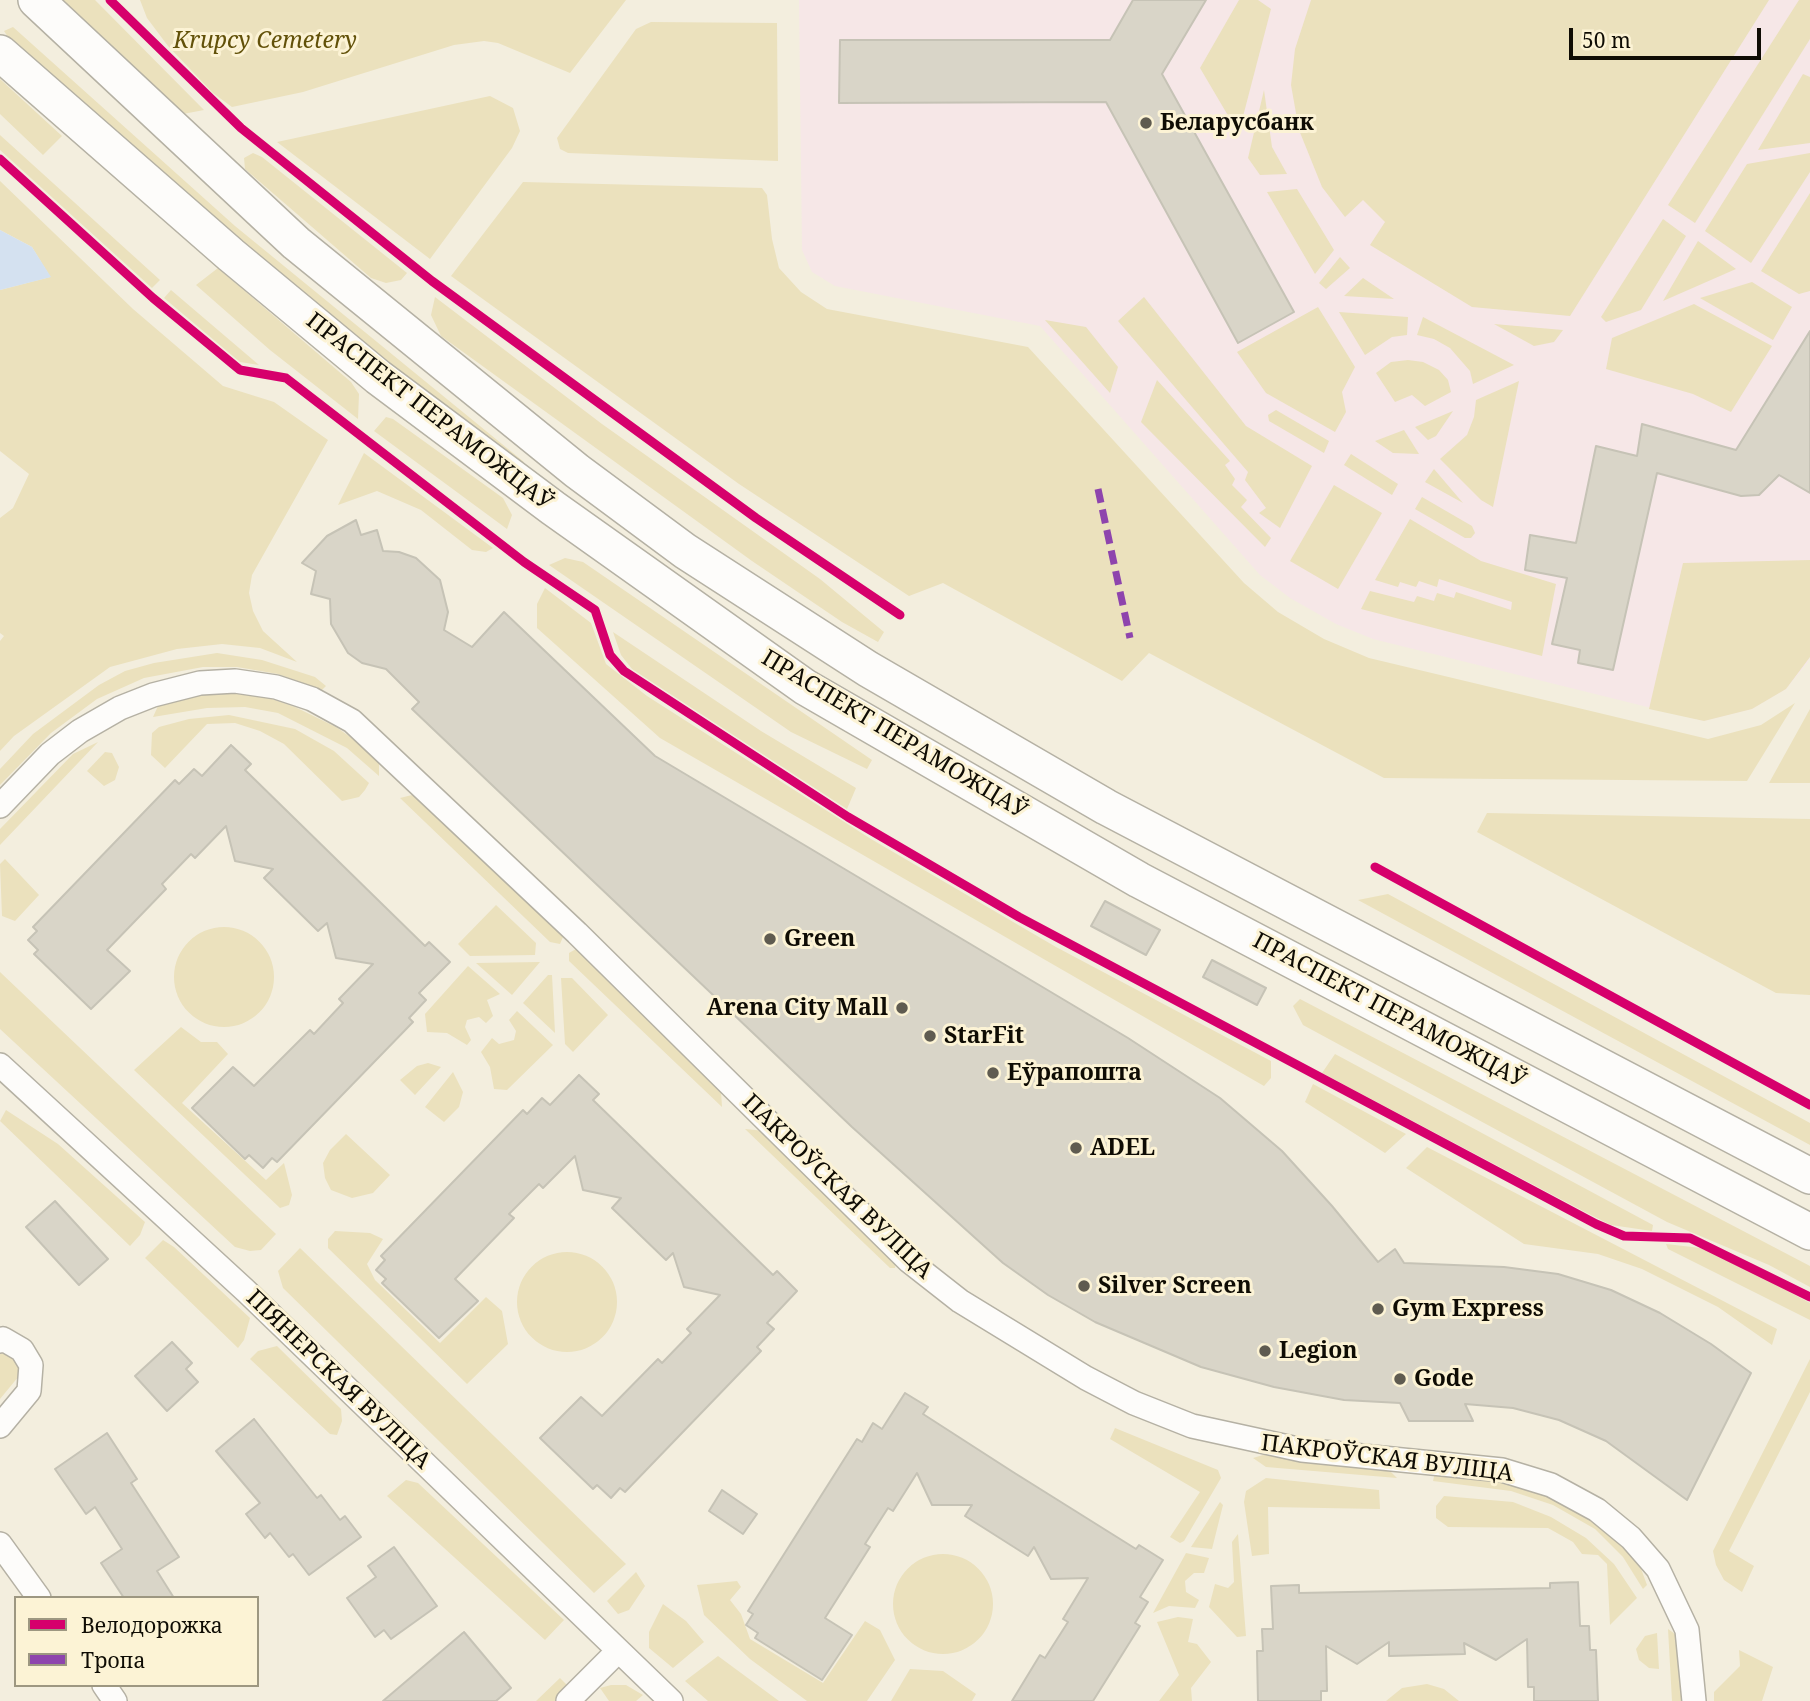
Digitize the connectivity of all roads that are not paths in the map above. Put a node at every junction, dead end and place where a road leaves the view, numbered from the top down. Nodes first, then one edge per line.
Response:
1 (36, 0) edge
2 (0, 53) edge
3 (0, 806) edge
4 (0, 1065) edge
5 (1810, 1176) edge
6 (1810, 1232) edge
7 (0, 1341) edge
8 (0, 1426) edge
9 (0, 1545) edge
10 (38, 1596) edge
11 (618, 1651) junction
12 (568, 1701) edge
13 (671, 1701) edge
14 (1694, 1701) edge

1 - 5 main road, ПРАСПЕКТ ПЕРАМОЖЦАЎ
2 - 6 main road, ПРАСПЕКТ ПЕРАМОЖЦАЎ
3 - 14 street, ПАКРОЎСКАЯ ВУЛІЦА
4 - 11 street, ПІЯНЕРСКАЯ ВУЛІЦА
7 - 8 street
9 - 10 street
11 - 12 street
11 - 13 street, ПІЯНЕРСКАЯ ВУЛІЦА

